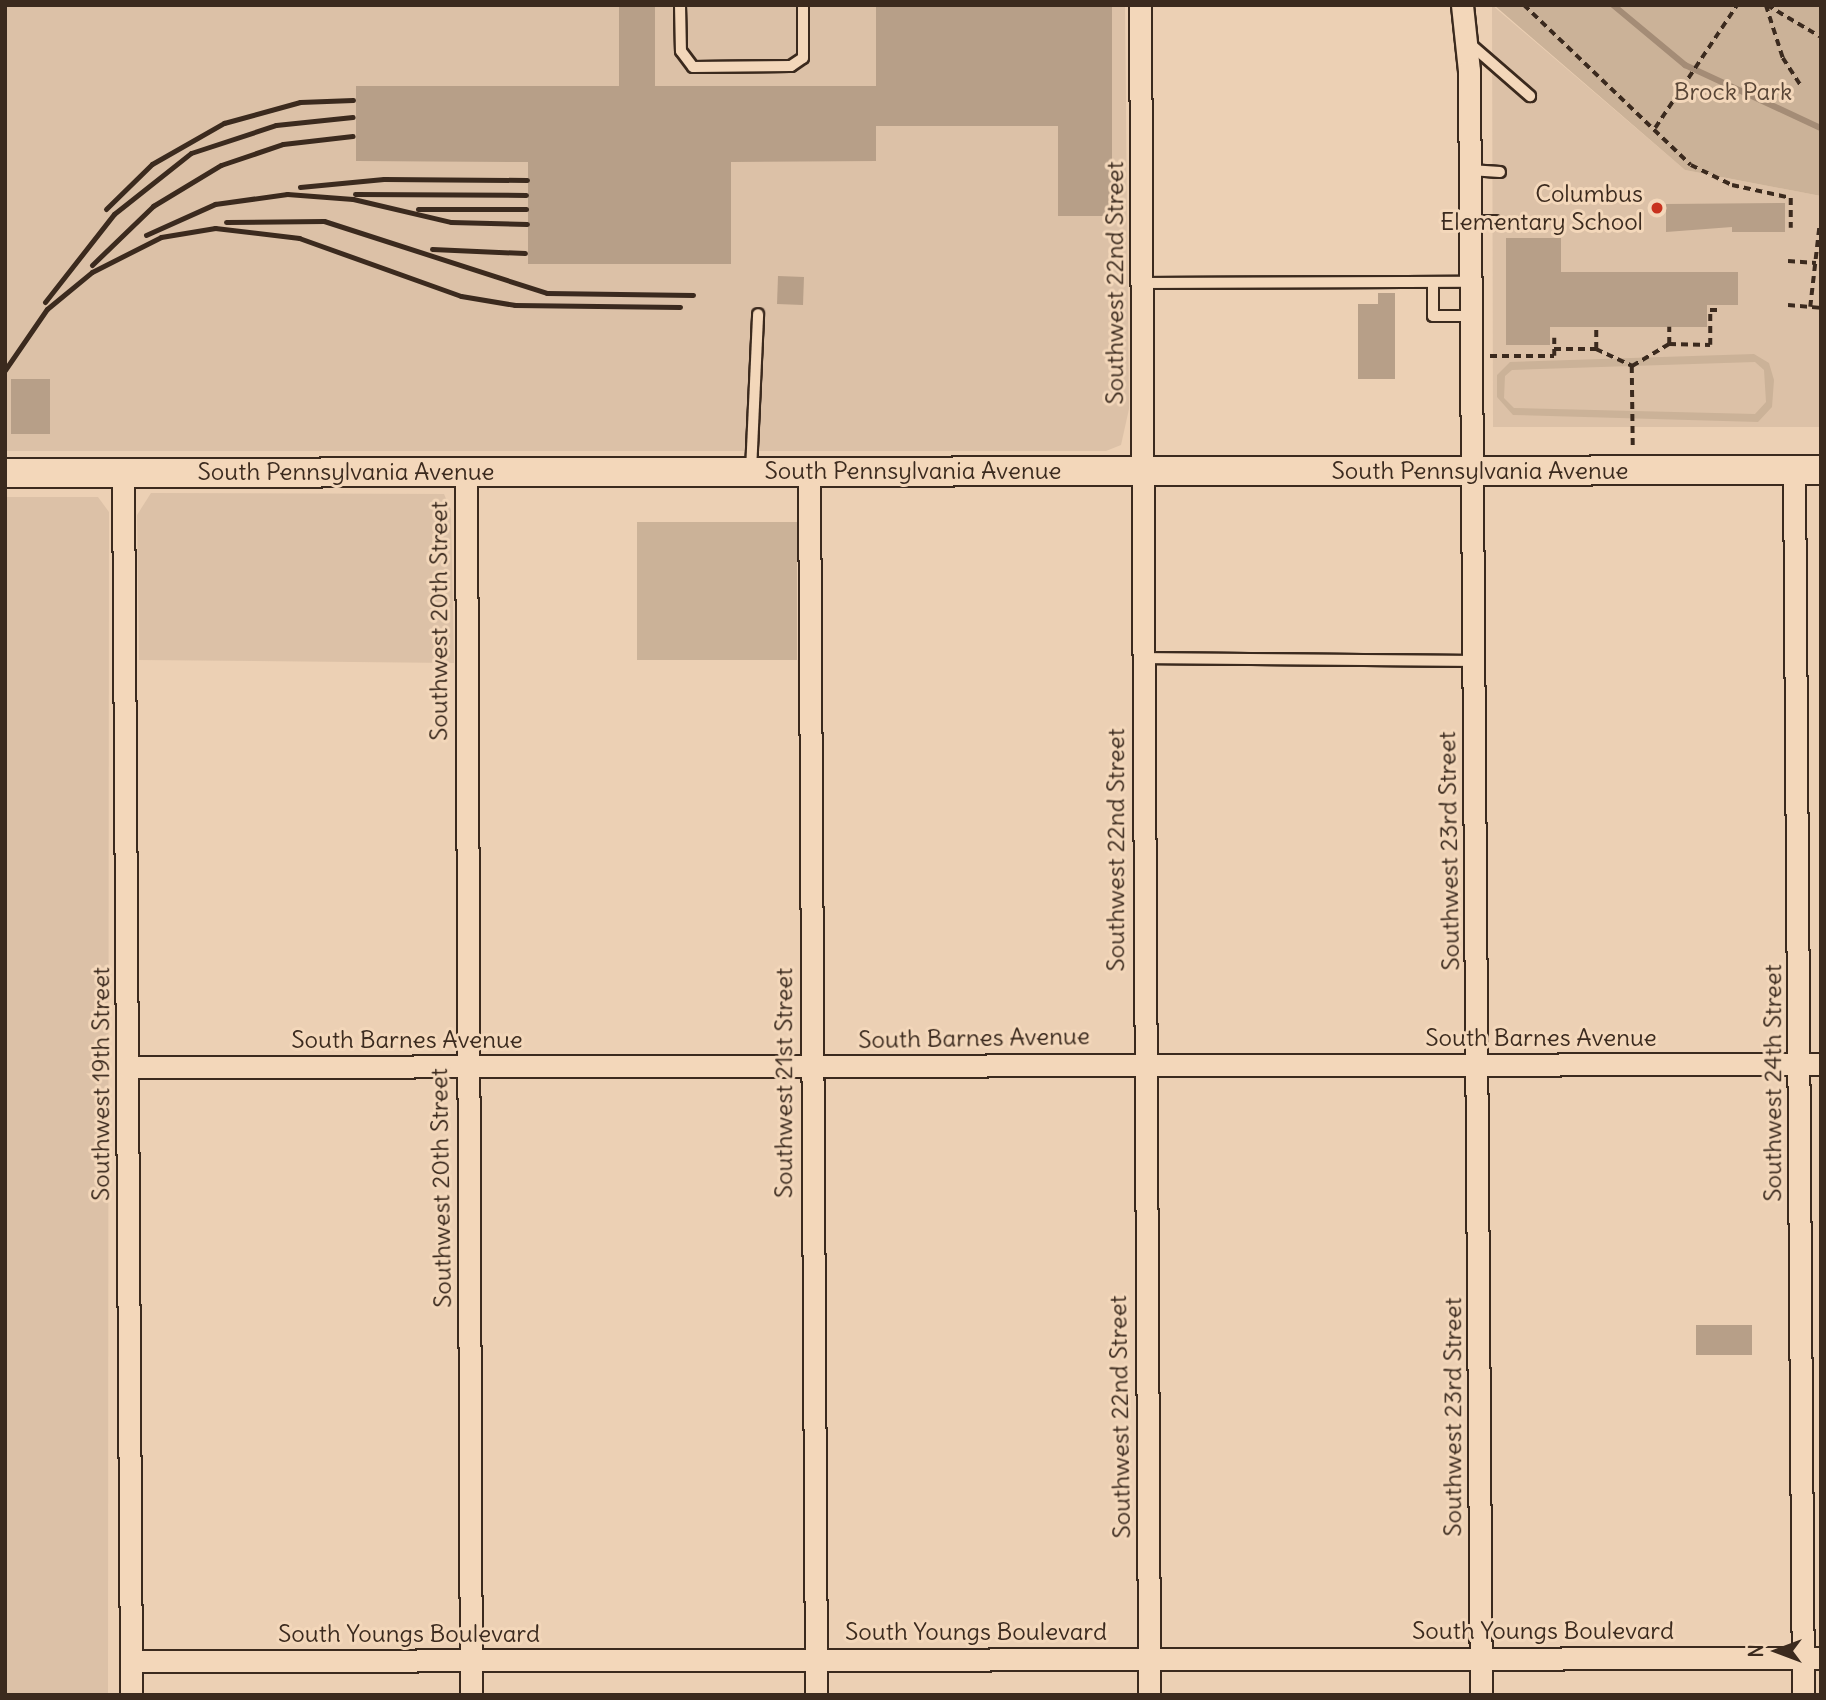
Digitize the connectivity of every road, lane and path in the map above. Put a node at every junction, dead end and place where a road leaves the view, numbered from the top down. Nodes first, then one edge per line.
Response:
1 (680, 5) edge
2 (803, 5) edge
3 (1140, 5) edge
4 (1524, 5) edge
5 (1737, 5) edge
6 (1767, 5) edge
7 (1463, 6) edge
8 (1821, 37) edge
9 (1469, 43) junction
10 (1802, 87) dead end
11 (1530, 96) dead end
12 (1655, 128) junction
13 (1470, 170) junction
14 (1500, 172) dead end
15 (1471, 221) junction
16 (1495, 221) dead end
17 (1791, 228) dead end
18 (1819, 228) dead end
19 (1788, 261) dead end
20 (1814, 262) junction
21 (1433, 282) junction
22 (1471, 282) junction
23 (1141, 284) junction
24 (1788, 305) dead end
25 (1810, 307) junction
26 (1821, 308) edge
27 (1718, 310) dead end
28 (758, 314) dead end
29 (1470, 316) junction
30 (1596, 327) dead end
31 (1670, 327) dead end
32 (1554, 338) dead end
33 (1670, 344) junction
34 (1554, 349) junction
35 (1596, 349) junction
36 (1490, 356) dead end
37 (1632, 366) junction
38 (1633, 449) dead end
39 (1470, 470) junction
40 (1807, 470) edge
41 (751, 471) junction
42 (809, 471) junction
43 (1142, 471) junction
44 (123, 472) junction
45 (466, 472) junction
46 (5, 473) edge
47 (1142, 658) junction
48 (1472, 660) junction
49 (1143, 1062) junction
50 (1821, 1064) edge
51 (1477, 1065) junction
52 (1799, 1065) junction
53 (466, 1066) junction
54 (809, 1066) junction
55 (128, 1067) junction
56 (817, 1657) junction
57 (1481, 1657) junction
58 (1812, 1658) edge
59 (1149, 1659) junction
60 (131, 1661) junction
61 (471, 1661) junction
62 (131, 1695) edge
63 (471, 1695) edge
64 (816, 1695) edge
65 (1149, 1695) edge
66 (1481, 1695) edge
67 (1803, 1695) edge

1 - 2 lane
3 - 23 street, Southwest 22nd Street
4 - 12 path
5 - 12 path
6 - 8 path
6 - 10 path
7 - 9 street, Southwest 23rd Street
9 - 11 lane
9 - 13 street, Southwest 23rd Street
12 - 17 path
13 - 14 lane
13 - 15 street, Southwest 23rd Street
15 - 16 lane
15 - 22 street, Southwest 23rd Street
18 - 20 path
19 - 20 path
20 - 25 path
21 - 22 lane
21 - 23 lane
21 - 29 lane
22 - 29 street, Southwest 23rd Street
23 - 43 street, Southwest 22nd Street
24 - 25 path
25 - 26 path
27 - 33 path
28 - 41 lane
29 - 39 street, Southwest 23rd Street
30 - 35 path
31 - 33 path
32 - 34 path
33 - 37 path
34 - 35 path
34 - 36 path
35 - 37 path
37 - 38 path
39 - 40 main road, South Pennsylvania Avenue
39 - 43 main road, South Pennsylvania Avenue
39 - 48 street, Southwest 23rd Street
40 - 52 street, Southwest 24th Street
41 - 42 main road, South Pennsylvania Avenue
41 - 45 main road, South Pennsylvania Avenue
42 - 43 main road, South Pennsylvania Avenue
42 - 54 street, Southwest 21st Street
43 - 47 street, Southwest 22nd Street
44 - 45 main road, South Pennsylvania Avenue
44 - 46 main road, South Pennsylvania Avenue
44 - 55 street, Southwest 19th Street
45 - 53 street, Southwest 20th Street
47 - 48 lane
47 - 49 street, Southwest 22nd Street
48 - 51 street, Southwest 23rd Street
49 - 51 street, South Barnes Avenue
49 - 54 street, South Barnes Avenue
49 - 59 street, Southwest 22nd Street
50 - 52 street, South Barnes Avenue
51 - 52 street, South Barnes Avenue
51 - 57 street, Southwest 23rd Street
52 - 58 street, Southwest 24th Street
53 - 54 street, South Barnes Avenue
53 - 55 street, South Barnes Avenue
53 - 61 street, Southwest 20th Street
54 - 56 street, Southwest 21st Street
55 - 60 street, Southwest 19th Street
56 - 59 street, South Youngs Boulevard
56 - 61 street, South Youngs Boulevard
56 - 64 street, Southwest 21st Street
57 - 58 street, South Youngs Boulevard
57 - 59 street, South Youngs Boulevard
57 - 66 street, Southwest 23rd Street
58 - 67 street, Southwest 24th Street
59 - 65 street, Southwest 22nd Street
60 - 61 street, South Youngs Boulevard
60 - 62 street, Southwest 19th Street
61 - 63 street, Southwest 20th Street

